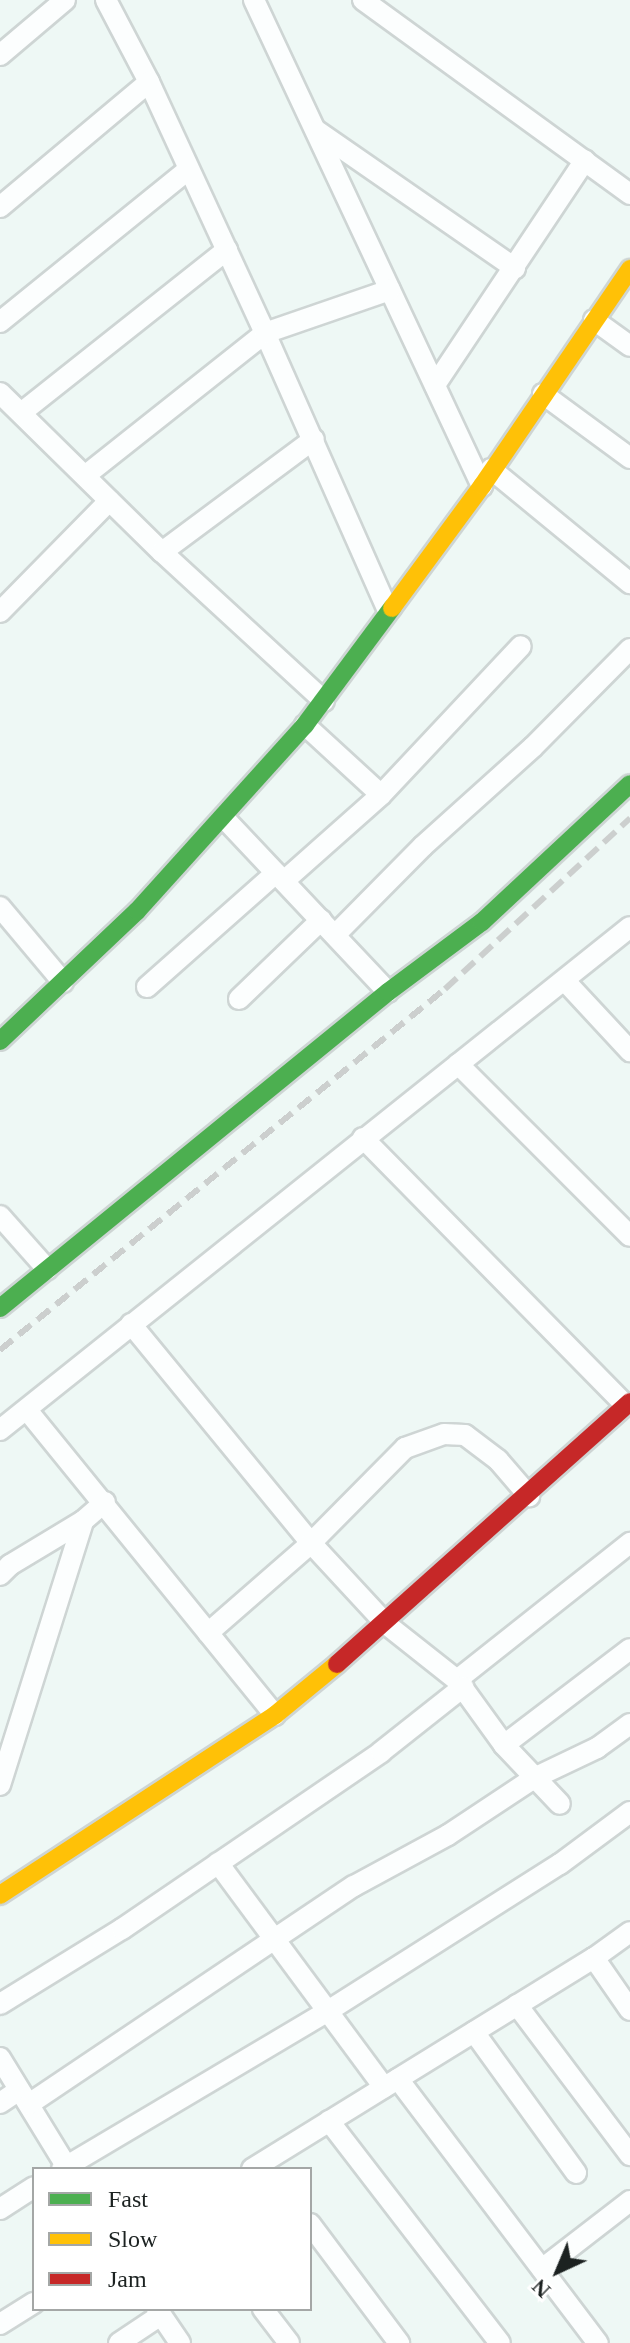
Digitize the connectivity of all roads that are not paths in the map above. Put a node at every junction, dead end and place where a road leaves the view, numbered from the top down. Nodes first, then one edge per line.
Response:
1 (65, 0) edge
2 (106, 0) edge
3 (254, 0) edge
4 (363, 0) edge
5 (0, 55) edge
6 (149, 82) junction
7 (315, 130) junction
8 (585, 160) junction
9 (188, 170) junction
10 (630, 194) edge
11 (0, 207) edge
12 (227, 250) junction
13 (515, 268) junction
14 (630, 269) edge
15 (390, 290) junction
16 (594, 320) junction
17 (0, 322) edge
18 (265, 333) junction
19 (630, 346) edge
20 (435, 385) junction
21 (0, 393) edge
22 (543, 394) junction
23 (21, 413) junction
24 (314, 439) junction
25 (630, 458) edge
26 (86, 475) junction
27 (487, 478) junction
28 (109, 501) junction
29 (162, 552) junction
30 (630, 583) edge
31 (5, 599) edge
32 (388, 610) junction
33 (521, 646) dead end
34 (630, 649) edge
35 (324, 701) junction
36 (305, 725) junction
37 (630, 784) edge
38 (381, 795) junction
39 (224, 818) junction
40 (280, 877) junction
41 (0, 907) edge
42 (630, 927) edge
43 (328, 928) junction
44 (565, 981) junction
45 (63, 982) junction
46 (147, 987) dead end
47 (388, 992) junction
48 (239, 999) dead end
49 (630, 1019) edge
50 (613, 1033) junction
51 (0, 1041) edge
52 (630, 1051) edge
53 (458, 1064) junction
54 (363, 1138) junction
55 (0, 1216) edge
56 (630, 1236) edge
57 (47, 1269) junction
58 (0, 1308) edge
59 (131, 1324) junction
60 (629, 1405) edge
61 (27, 1410) junction
62 (0, 1430) edge
63 (529, 1496) junction
64 (105, 1502) junction
65 (83, 1521) junction
66 (311, 1543) junction
67 (630, 1543) edge
68 (0, 1575) edge
69 (386, 1624) junction
70 (208, 1633) junction
71 (630, 1649) edge
72 (460, 1684) junction
73 (275, 1715) junction
74 (630, 1724) edge
75 (504, 1745) junction
76 (534, 1778) junction
77 (0, 1785) edge
78 (560, 1804) dead end
79 (630, 1812) edge
80 (218, 1863) junction
81 (0, 1895) edge
82 (630, 1932) edge
83 (272, 1939) junction
84 (594, 1958) junction
85 (0, 2004) edge
86 (517, 2005) junction
87 (630, 2010) edge
88 (328, 2011) junction
89 (474, 2032) junction
90 (0, 2058) edge
91 (391, 2083) junction
92 (24, 2097) junction
93 (0, 2103) edge
94 (329, 2121) junction
95 (630, 2155) edge
96 (64, 2167) edge
97 (67, 2167) edge
98 (262, 2167) edge
99 (576, 2173) dead end
100 (32, 2188) edge
101 (630, 2201) edge
102 (0, 2209) edge
103 (312, 2227) edge
104 (542, 2269) junction
105 (32, 2304) edge
106 (265, 2311) edge
107 (159, 2312) edge
108 (0, 2324) edge
109 (119, 2343) edge
110 (180, 2343) edge
111 (289, 2343) edge
112 (399, 2343) edge
113 (500, 2343) edge
114 (598, 2343) edge

1 - 5 street
2 - 6 street
3 - 7 street
4 - 8 street
6 - 9 street
6 - 11 street
7 - 13 street
7 - 15 street
8 - 10 street
8 - 13 street
9 - 12 street
9 - 17 street
12 - 18 street
12 - 23 street
13 - 20 street
14 - 16 street
15 - 18 street
15 - 20 street
16 - 19 street
16 - 22 street
18 - 24 street
18 - 26 street
20 - 27 street
21 - 23 street
22 - 25 street
22 - 27 street
23 - 26 street
24 - 29 street
24 - 32 street
26 - 28 street
27 - 30 street
27 - 32 street
28 - 29 street
28 - 31 street
29 - 35 street
32 - 35 street
33 - 38 street
34 - 43 street
35 - 36 street
36 - 38 street
36 - 39 street
37 - 47 street
38 - 40 street
39 - 40 street
39 - 45 street
40 - 43 street
40 - 46 street
41 - 45 street
42 - 44 street
43 - 47 street
43 - 48 street
44 - 50 street
44 - 53 street
45 - 51 street
47 - 57 street
49 - 50 street
50 - 52 street
53 - 54 street
53 - 56 street
54 - 59 street
54 - 60 street
55 - 57 street
57 - 58 street
59 - 61 street
59 - 66 street
60 - 63 street
61 - 62 street
61 - 64 street
63 - 66 street
63 - 69 street
64 - 65 street
64 - 70 street
65 - 68 street
65 - 77 street
66 - 69 street
66 - 70 street
67 - 72 street
69 - 72 street
69 - 73 street
70 - 73 street
71 - 75 street
72 - 75 street
72 - 80 street
73 - 81 street
74 - 76 street
75 - 76 street
76 - 78 street
76 - 83 street
79 - 88 street
80 - 83 street
80 - 85 street
82 - 84 street
83 - 88 street
83 - 92 street
84 - 86 street
84 - 87 street
86 - 89 street
86 - 95 street
88 - 91 street
88 - 97 street
89 - 91 street
89 - 99 street
90 - 92 street
91 - 94 street
91 - 104 street
92 - 93 street
92 - 96 street
94 - 98 street
94 - 113 street
100 - 102 street
101 - 104 street
103 - 112 street
104 - 114 street
105 - 108 street
106 - 111 street
107 - 109 street
107 - 110 street

